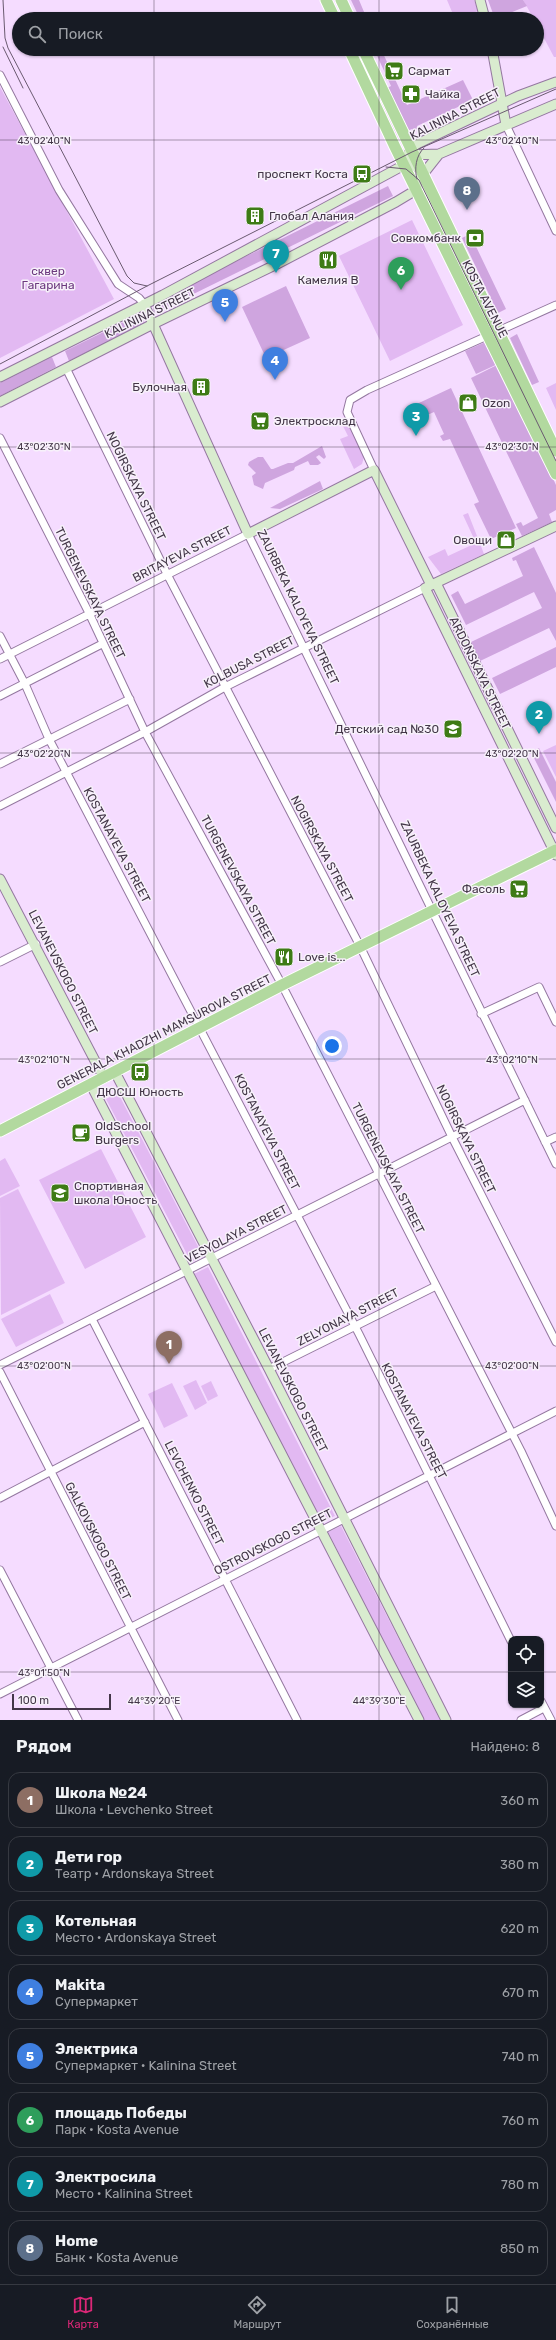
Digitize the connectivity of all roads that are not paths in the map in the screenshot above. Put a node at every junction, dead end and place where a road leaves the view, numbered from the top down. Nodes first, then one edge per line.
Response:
1 (326, 0) edge
2 (341, 0) edge
3 (480, 0) edge
4 (332, 12) edge
5 (347, 12) edge
6 (484, 12) edge
7 (352, 56) edge
8 (366, 56) edge
9 (493, 56) edge
10 (0, 75) edge
11 (556, 82) edge
12 (501, 104) junction
13 (556, 104) edge
14 (506, 125) junction
15 (439, 154) junction
16 (409, 156) junction
17 (421, 172) junction
18 (416, 190) junction
19 (556, 231) edge
20 (144, 304) junction
21 (556, 305) edge
22 (152, 325) junction
23 (498, 330) junction
24 (488, 335) junction
25 (66, 368) junction
26 (0, 377) edge
27 (0, 402) edge
28 (0, 438) edge
29 (556, 451) edge
30 (374, 470) junction
31 (556, 474) edge
32 (556, 526) edge
33 (248, 534) junction
34 (168, 576) junction
35 (431, 585) junction
36 (89, 613) junction
37 (0, 636) edge
38 (102, 644) junction
39 (306, 647) junction
40 (9, 654) junction
41 (0, 659) edge
42 (25, 684) junction
43 (225, 687) junction
44 (0, 696) edge
45 (130, 699) junction
46 (145, 732) junction
47 (49, 739) junction
48 (0, 764) edge
49 (65, 771) junction
50 (0, 806) edge
51 (556, 828) edge
52 (555, 852) edge
53 (0, 878) edge
54 (432, 910) junction
55 (36, 944) junction
56 (360, 946) junction
57 (0, 962) edge
58 (282, 985) junction
59 (481, 1014) junction
60 (556, 1022) edge
61 (200, 1027) junction
62 (115, 1072) junction
63 (104, 1078) junction
64 (91, 1085) junction
65 (525, 1100) junction
66 (0, 1131) edge
67 (556, 1137) edge
68 (452, 1138) junction
69 (545, 1142) junction
70 (556, 1164) edge
71 (379, 1174) junction
72 (297, 1215) junction
73 (212, 1259) junction
74 (187, 1271) junction
75 (436, 1286) junction
76 (92, 1320) junction
77 (354, 1326) junction
78 (556, 1342) edge
79 (0, 1365) edge
80 (269, 1369) junction
81 (0, 1372) edge
82 (556, 1411) edge
83 (144, 1422) junction
84 (512, 1434) junction
85 (51, 1473) junction
86 (430, 1476) junction
87 (0, 1498) edge
88 (345, 1518) junction
89 (556, 1526) edge
90 (322, 1530) junction
91 (0, 1570) edge
92 (226, 1579) junction
93 (131, 1628) junction
94 (509, 1636) edge
95 (51, 1668) junction
96 (0, 1694) edge
97 (544, 1707) edge
98 (539, 1708) edge
99 (78, 1720) edge
100 (178, 1720) edge
101 (297, 1720) edge
102 (418, 1720) edge
103 (446, 1720) edge
104 (521, 1720) edge
105 (551, 1720) edge

1 - 4 main road
2 - 5 main road
3 - 6 street
7 - 16 main road, KOSTA AVENUE
8 - 16 main road, KOSTA AVENUE
9 - 12 street
10 - 20 street, ZAURBEKA KALOYEVA STREET
11 - 12 street, KALININA STREET
12 - 14 street
12 - 16 street, KALININA STREET
13 - 14 street
14 - 15 street
14 - 19 street
15 - 16 street
15 - 17 street
16 - 17 main road, KOSTA AVENUE
16 - 18 main road, KOSTA AVENUE
16 - 20 street, KALININA STREET
17 - 18 street
17 - 23 main road, KOSTA AVENUE
18 - 22 street, KALININA STREET
18 - 24 main road, KOSTA AVENUE
20 - 22 street, ZAURBEKA KALOYEVA STREET
20 - 26 street, KALININA STREET
21 - 23 street
22 - 25 street, KALININA STREET
22 - 33 street, ZAURBEKA KALOYEVA STREET
23 - 24 street
23 - 29 main road, KOSTA AVENUE
24 - 30 street, ARDONSKAYA STREET
24 - 31 main road, KOSTA AVENUE
25 - 27 street, KALININA STREET
25 - 34 street, NOGIRSKAYA STREET
28 - 36 street, TURGENEVSKAYA STREET
30 - 33 street, BRITAYEVA STREET
30 - 35 street, ARDONSKAYA STREET
32 - 35 street, KOLBUSA STREET
33 - 34 street, BRITAYEVA STREET
33 - 39 street, ZAURBEKA KALOYEVA STREET
34 - 36 street, BRITAYEVA STREET
34 - 43 street, NOGIRSKAYA STREET
35 - 39 street, KOLBUSA STREET
35 - 51 street, ARDONSKAYA STREET
35 - 52 street, ARDONSKAYA STREET
36 - 38 street, TURGENEVSKAYA STREET
36 - 40 street, BRITAYEVA STREET
37 - 40 street, KOSTANAYEVA STREET
38 - 42 street
38 - 45 street, TURGENEVSKAYA STREET
39 - 43 street, KOLBUSA STREET
39 - 54 street, ZAURBEKA KALOYEVA STREET
40 - 41 street, BRITAYEVA STREET
40 - 42 street, KOSTANAYEVA STREET
42 - 44 street
42 - 47 street, KOSTANAYEVA STREET
43 - 46 street, KOLBUSA STREET
43 - 56 street, NOGIRSKAYA STREET
45 - 46 street, TURGENEVSKAYA STREET
45 - 47 street
46 - 49 street, KOLBUSA STREET
46 - 58 street, TURGENEVSKAYA STREET
47 - 48 street
47 - 49 street, KOSTANAYEVA STREET
49 - 50 street, KOLBUSA STREET
49 - 61 street, KOSTANAYEVA STREET
52 - 54 main road, GENERALA KHADZHI MAMSUROVA STREET
53 - 55 street, LEVANEVSKOGO STREET
54 - 56 main road, GENERALA KHADZHI MAMSUROVA STREET
54 - 59 street, ZAURBEKA KALOYEVA STREET
55 - 57 street
55 - 63 street, LEVANEVSKOGO STREET
56 - 58 main road, GENERALA KHADZHI MAMSUROVA STREET
56 - 68 street, NOGIRSKAYA STREET
58 - 61 main road, GENERALA KHADZHI MAMSUROVA STREET
58 - 71 street, TURGENEVSKAYA STREET
59 - 60 street
59 - 65 street, ZAURBEKA KALOYEVA STREET
61 - 62 main road, GENERALA KHADZHI MAMSUROVA STREET
61 - 72 street, KOSTANAYEVA STREET
62 - 63 main road, GENERALA KHADZHI MAMSUROVA STREET
62 - 73 street, LEVANEVSKOGO STREET
63 - 64 main road, GENERALA KHADZHI MAMSUROVA STREET
64 - 66 main road, GENERALA KHADZHI MAMSUROVA STREET
64 - 74 street
65 - 68 street, VESYOLAYA STREET
65 - 69 street, ZAURBEKA KALOYEVA STREET
67 - 69 street
68 - 71 street, VESYOLAYA STREET
68 - 78 street, NOGIRSKAYA STREET
69 - 70 street, ZAURBEKA KALOYEVA STREET
71 - 72 street, VESYOLAYA STREET
71 - 75 street, TURGENEVSKAYA STREET
72 - 73 street, VESYOLAYA STREET
72 - 77 street, KOSTANAYEVA STREET
73 - 74 street, VESYOLAYA STREET
73 - 80 street, LEVANEVSKOGO STREET
74 - 76 street, VESYOLAYA STREET
74 - 90 street
75 - 77 street, ZELYONAYA STREET
75 - 84 street, TURGENEVSKAYA STREET
76 - 79 street, VESYOLAYA STREET
76 - 83 street, LEVCHENKO STREET
77 - 80 street, ZELYONAYA STREET
77 - 86 street, KOSTANAYEVA STREET
80 - 88 street, LEVANEVSKOGO STREET
81 - 85 street, GALKOVSKOGO STREET
82 - 84 street, OSTROVSKOGO STREET
83 - 85 street
83 - 92 street, LEVCHENKO STREET
84 - 86 street, OSTROVSKOGO STREET
84 - 89 street, TURGENEVSKAYA STREET
85 - 87 street
85 - 93 street, GALKOVSKOGO STREET
86 - 88 street, OSTROVSKOGO STREET
86 - 94 street, KOSTANAYEVA STREET
88 - 90 street, OSTROVSKOGO STREET
88 - 103 street, LEVANEVSKOGO STREET
90 - 92 street, OSTROVSKOGO STREET
90 - 102 street
91 - 95 street
92 - 93 street, OSTROVSKOGO STREET
92 - 101 street, LEVCHENKO STREET
93 - 95 street, OSTROVSKOGO STREET
93 - 100 street, GALKOVSKOGO STREET
95 - 96 street, OSTROVSKOGO STREET
95 - 99 street
97 - 105 street
98 - 104 street

